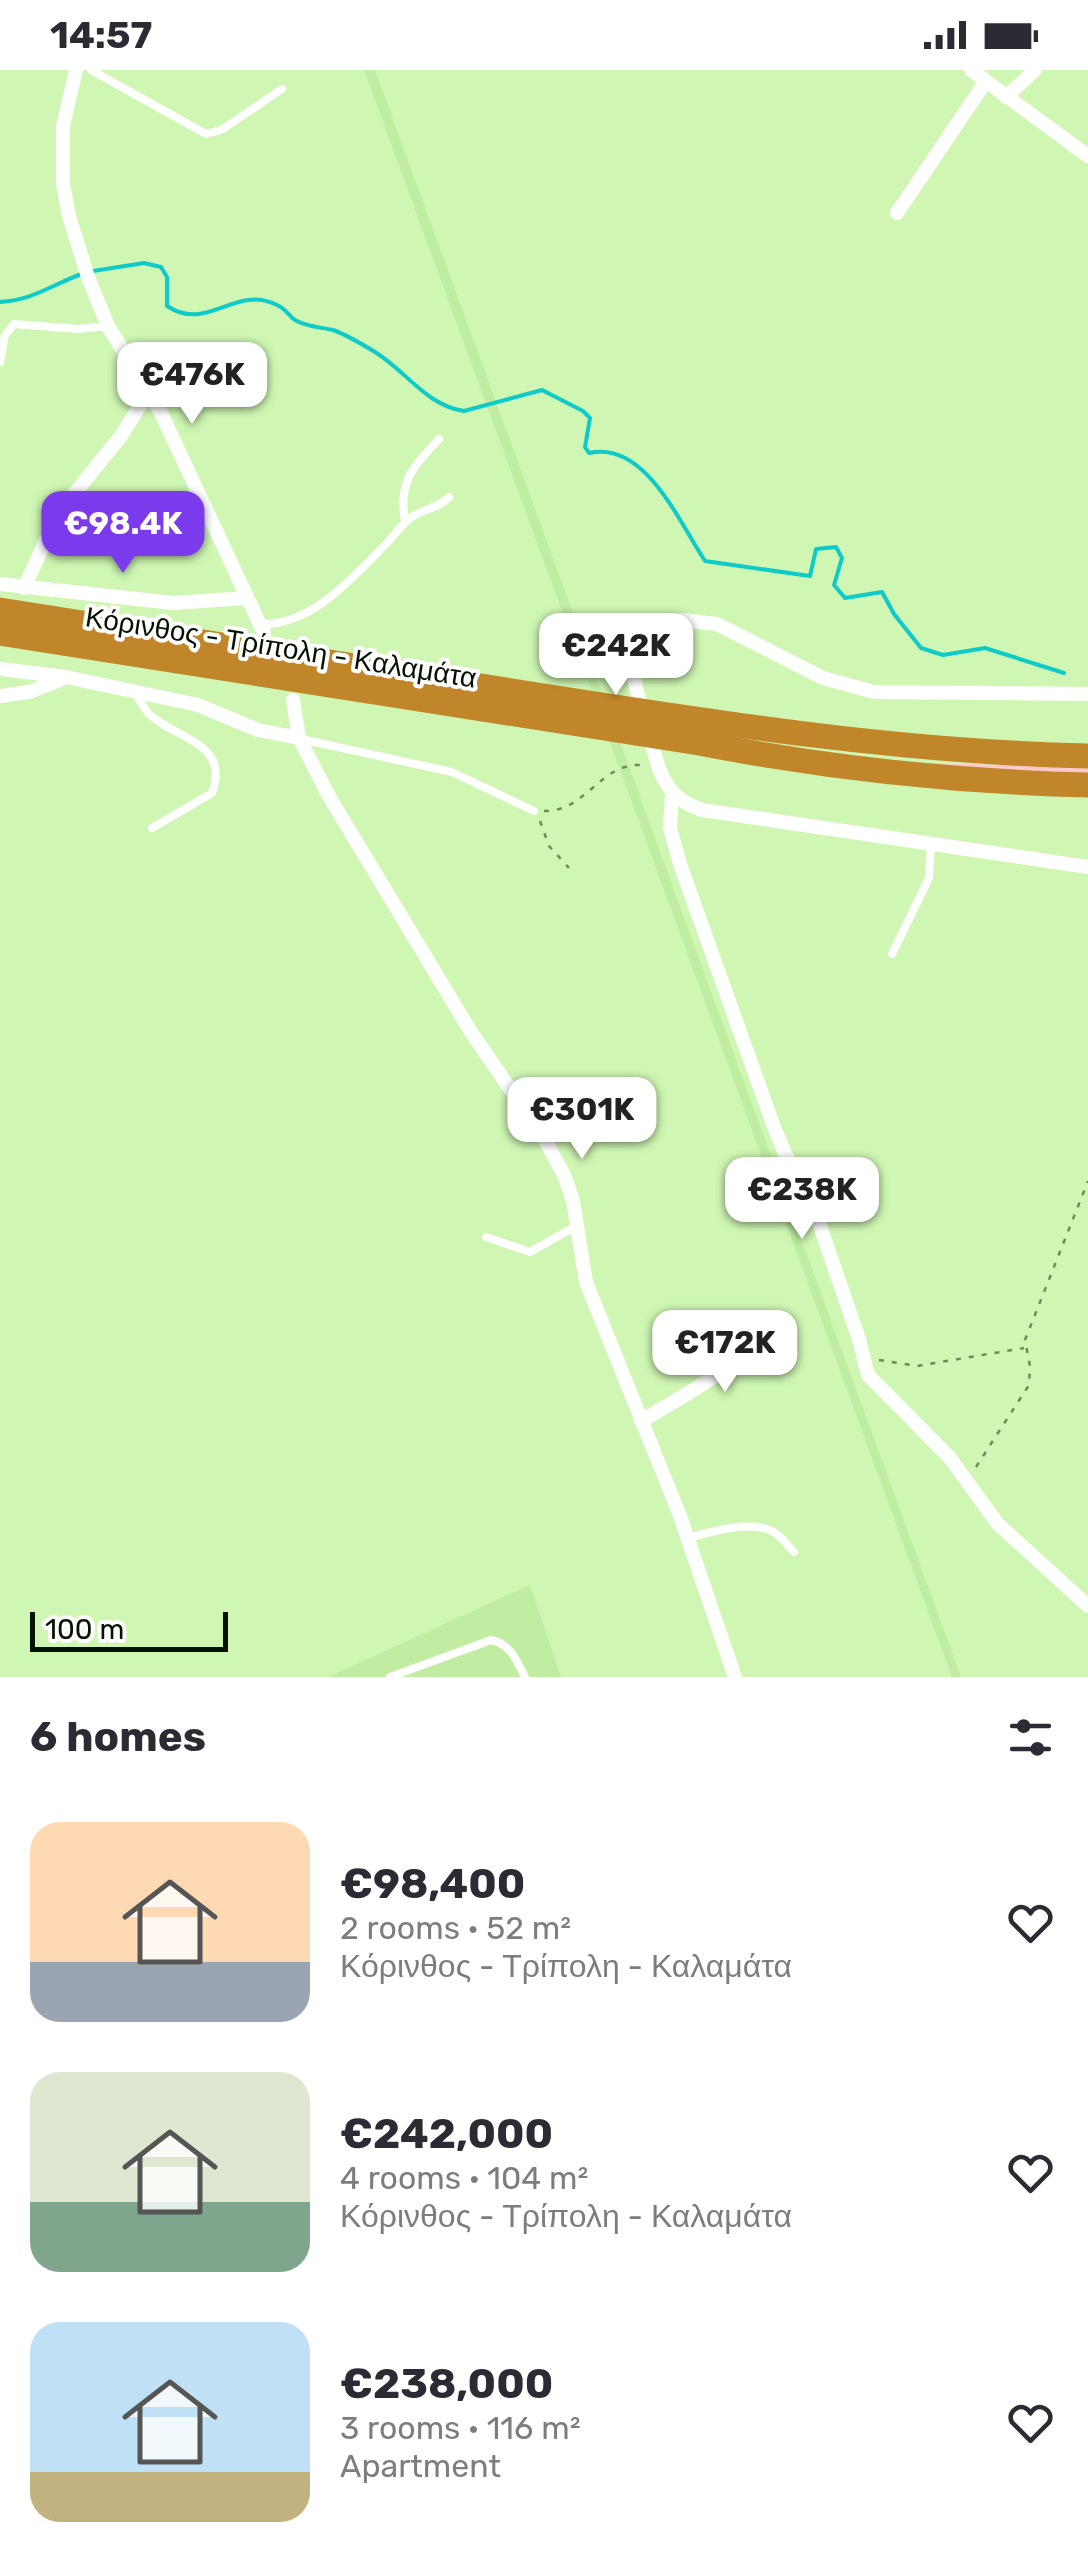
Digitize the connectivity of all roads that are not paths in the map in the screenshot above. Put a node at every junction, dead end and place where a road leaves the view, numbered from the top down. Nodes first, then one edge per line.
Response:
1 (76, 70) edge
2 (91, 70) edge
3 (971, 70) edge
4 (1035, 70) edge
5 (986, 82) junction
6 (282, 89) dead end
7 (1006, 97) junction
8 (1088, 156) edge
9 (896, 213) dead end
10 (108, 326) junction
11 (0, 362) edge
12 (149, 391) junction
13 (439, 439) dead end
14 (449, 497) dead end
15 (406, 521) junction
16 (0, 584) edge
17 (24, 588) junction
18 (246, 598) junction
19 (0, 610) edge
20 (261, 628) joint
21 (0, 634) edge
22 (0, 669) edge
23 (66, 678) junction
24 (133, 690) junction
25 (1088, 694) edge
26 (0, 696) edge
27 (293, 700) dead end
28 (298, 738) junction
29 (1088, 756) edge
30 (1088, 785) edge
31 (672, 794) junction
32 (534, 811) road end
33 (152, 828) dead end
34 (931, 843) junction
35 (1088, 867) edge
36 (892, 954) dead end
37 (576, 1226) junction
38 (486, 1237) dead end
39 (761, 1329) dead end
40 (641, 1421) junction
41 (688, 1538) junction
42 (794, 1552) dead end
43 (1088, 1606) edge
44 (410, 1674) edge
45 (390, 1677) edge
46 (525, 1677) edge
47 (735, 1677) edge

1 - 10 street
2 - 6 lane
3 - 5 street
4 - 7 street
5 - 7 street
5 - 9 street
7 - 8 street
10 - 11 lane
10 - 12 street
12 - 17 street
12 - 18 street
13 - 15 lane
14 - 15 lane
15 - 20 lane
16 - 17 street
17 - 18 street
18 - 20 street
19 - 29 highway, Κόρινθος - Τρίπολη - Καλαμάτα
21 - 30 highway, Κόρινθος - Τρίπολη - Καλαμάτα
22 - 23 street
23 - 24 street
23 - 26 street
24 - 28 street
24 - 33 lane
25 - 31 street
27 - 28 street
28 - 32 lane
28 - 37 street
31 - 34 street
31 - 43 street
34 - 35 street
34 - 36 lane
37 - 38 lane
37 - 40 street
39 - 40 street
40 - 41 street
41 - 42 lane
41 - 47 street
44 - 45 lane
44 - 46 lane

